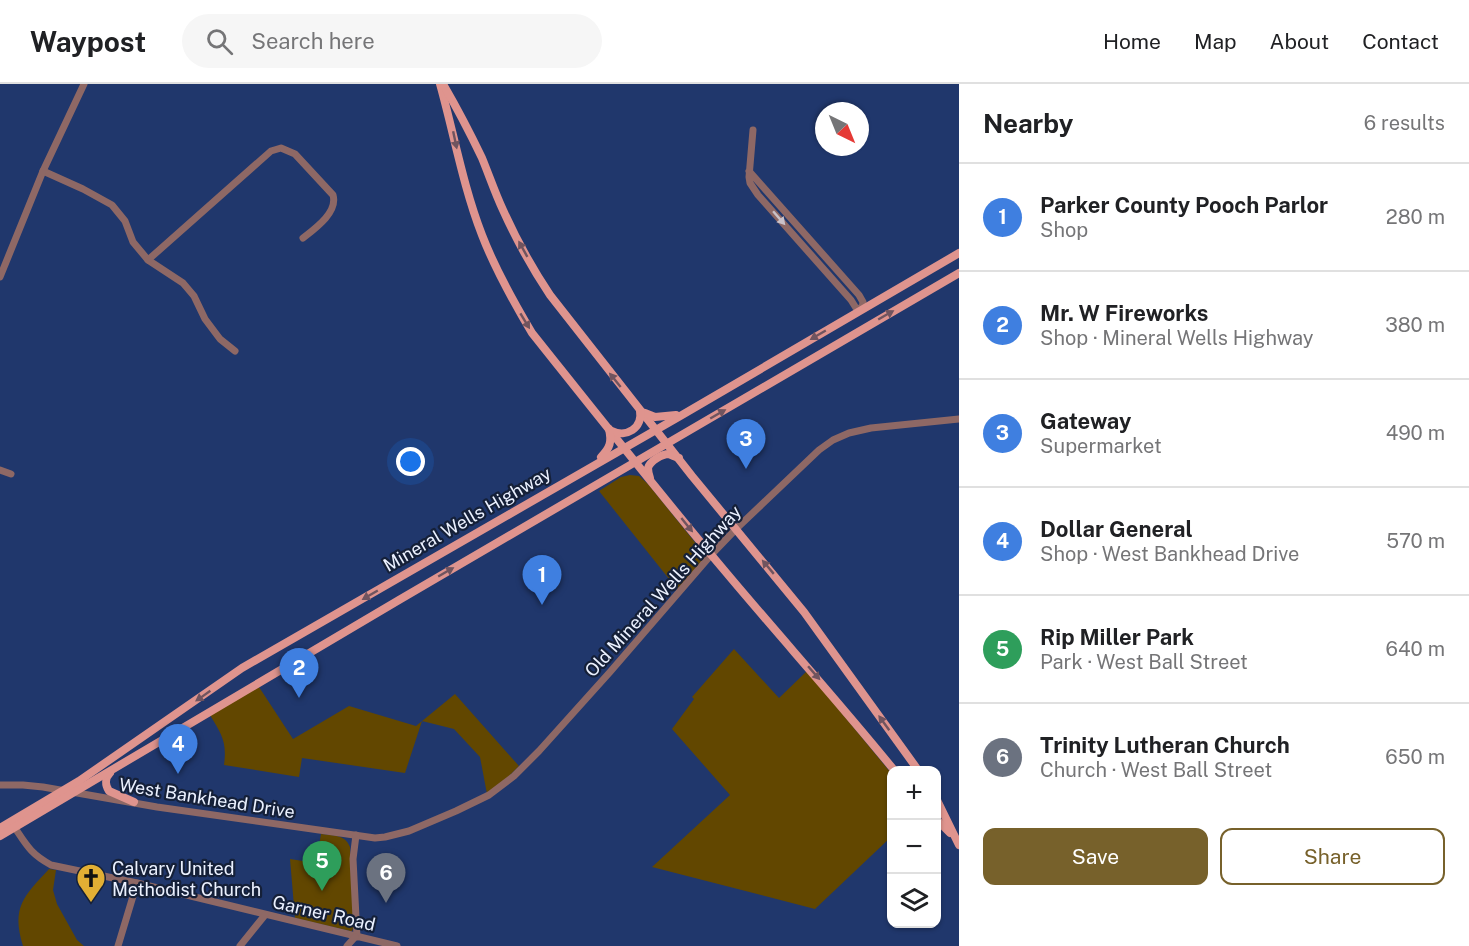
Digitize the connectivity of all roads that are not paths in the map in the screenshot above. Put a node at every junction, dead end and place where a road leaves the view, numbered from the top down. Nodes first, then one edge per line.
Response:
1 (84, 84) edge
2 (441, 84) edge
3 (753, 130) dead end
4 (43, 171) junction
5 (749, 171) junction
6 (303, 238) dead end
7 (959, 253) edge
8 (826, 257) junction
9 (148, 260) junction
10 (820, 264) junction
11 (959, 273) edge
12 (0, 277) edge
13 (862, 309) junction
14 (236, 351) dead end
15 (640, 410) junction
16 (682, 415) junction
17 (958, 419) edge
18 (609, 429) junction
19 (656, 429) junction
20 (687, 432) junction
21 (667, 443) junction
22 (624, 447) junction
23 (679, 459) junction
24 (636, 462) junction
25 (590, 467) junction
26 (0, 470) edge
27 (11, 474) dead end
28 (609, 478) junction
29 (650, 480) junction
30 (736, 529) junction
31 (711, 555) junction
32 (890, 766) edge
33 (914, 766) edge
34 (111, 771) junction
35 (0, 785) edge
36 (62, 791) junction
37 (74, 793) junction
38 (134, 802) junction
39 (941, 805) edge
40 (937, 820) edge
41 (0, 828) edge
42 (15, 828) junction
43 (410, 831) joint
44 (356, 835) junction
45 (0, 837) edge
46 (957, 841) edge
47 (137, 883) junction
48 (265, 915) junction
49 (356, 937) junction
50 (118, 946) edge
51 (240, 946) edge
52 (347, 946) edge
53 (397, 946) edge

1 - 4 street
15 -> 2 main road
2 -> 18 main road
3 - 5 street
4 - 9 street
4 - 12 street
5 - 8 street
5 -> 10 street
6 - 9 street
7 - 13 main road, Mineral Wells Highway
8 - 10 street
8 - 13 street
9 - 14 street
10 - 13 street
20 -> 11 main road, Mineral Wells Highway
13 -> 16 main road, Mineral Wells Highway
15 - 16 main road
15 - 18 main road
15 - 19 main road
16 - 19 main road, Mineral Wells Highway
17 - 30 street, Old Mineral Wells Highway
18 - 22 main road
18 - 25 main road
19 - 21 main road
19 - 22 main road, Mineral Wells Highway
20 - 21 main road, Mineral Wells Highway
20 - 23 main road
21 - 23 main road
21 - 24 main road, Mineral Wells Highway
22 - 24 main road
22 - 25 main road, Mineral Wells Highway
23 - 29 main road
23 - 30 main road
24 - 28 main road, Mineral Wells Highway
24 - 29 main road
25 -> 36 main road, Mineral Wells Highway
26 - 27 street
28 - 29 main road
34 -> 28 main road, Mineral Wells Highway
29 -> 31 main road
30 - 31 street, Old Mineral Wells Highway
33 -> 30 main road
31 -> 32 main road
31 - 43 street, Old Mineral Wells Highway
34 - 37 main road, Mineral Wells Highway
34 - 38 main road
35 - 36 street, West Bankhead Drive
36 - 37 street, West Bankhead Drive
36 - 41 main road, Mineral Wells Highway
37 - 38 street, West Bankhead Drive
37 - 42 main road, Mineral Wells Highway
38 - 44 street, West Bankhead Drive
39 - 46 main road
40 - 46 main road
42 - 45 main road, Mineral Wells Highway
42 - 47 street, Garner Road
43 - 44 street, West Bankhead Drive
44 - 49 street
47 - 48 street, Garner Road
47 - 50 street
48 - 49 street, Garner Road
48 - 51 street
49 - 52 street
49 - 53 street, Garner Road

